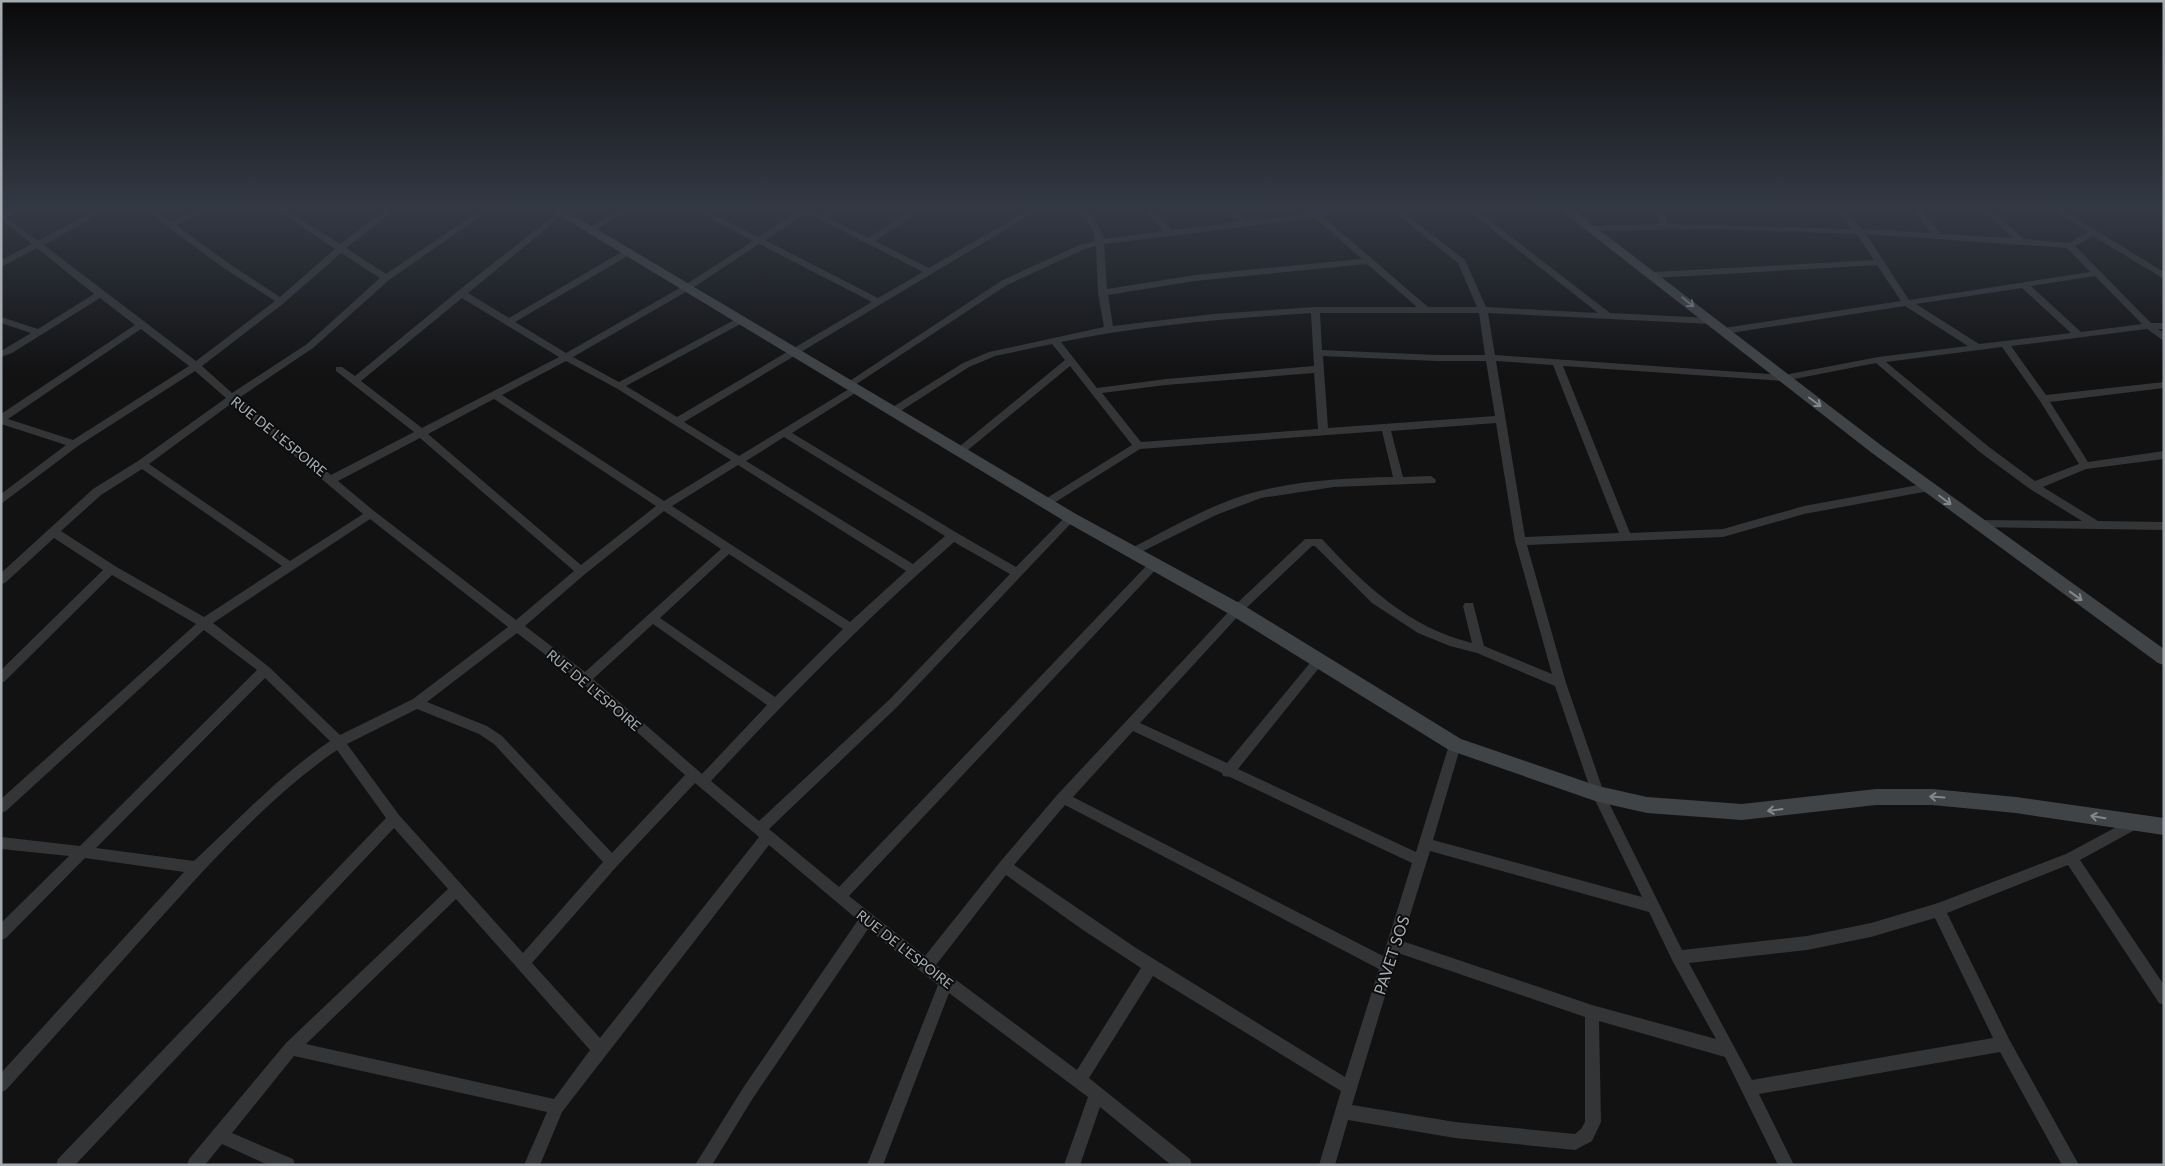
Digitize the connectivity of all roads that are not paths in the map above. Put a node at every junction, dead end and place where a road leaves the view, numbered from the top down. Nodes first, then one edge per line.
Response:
1 (61, 263) edge
2 (223, 263) edge
3 (324, 263) edge
4 (364, 263) edge
5 (407, 263) edge
6 (500, 263) edge
7 (608, 263) edge
8 (648, 263) edge
9 (724, 263) edge
10 (803, 263) edge
11 (913, 263) edge
12 (941, 263) edge
13 (1045, 263) edge
14 (1101, 263) edge
15 (1343, 263) edge
16 (1371, 263) edge
17 (1463, 263) edge
18 (1540, 263) edge
19 (1638, 263) edge
20 (1855, 263) edge
21 (1881, 263) edge
22 (2088, 263) edge
23 (2144, 263) edge
24 (928, 271) junction
25 (2098, 273) junction
26 (1654, 275) junction
27 (2164, 276) edge
28 (386, 278) junction
29 (2024, 285) junction
30 (688, 287) junction
31 (1102, 293) junction
32 (100, 294) junction
33 (461, 294) junction
34 (281, 301) junction
35 (878, 302) junction
36 (1906, 302) junction
37 (1315, 310) junction
38 (1483, 310) junction
39 (1427, 311) junction
40 (1609, 317) junction
41 (1, 320) edge
42 (741, 320) junction
43 (510, 321) junction
44 (1711, 321) junction
45 (143, 324) junction
46 (2149, 326) junction
47 (2164, 326) edge
48 (1110, 329) junction
49 (1724, 331) junction
50 (38, 332) junction
51 (2078, 334) junction
52 (2164, 338) edge
53 (1054, 340) junction
54 (2004, 343) junction
55 (1977, 346) junction
56 (1317, 353) junction
57 (1, 354) edge
58 (796, 354) junction
59 (566, 357) junction
60 (1492, 358) junction
61 (1878, 360) junction
62 (1070, 361) junction
63 (1557, 364) junction
64 (196, 366) junction
65 (339, 369) dead end
66 (1319, 369) junction
67 (1784, 378) junction
68 (355, 381) junction
69 (2164, 385) edge
70 (619, 386) junction
71 (851, 388) junction
72 (1095, 391) junction
73 (495, 395) junction
74 (232, 398) junction
75 (2043, 399) junction
76 (892, 412) junction
77 (1501, 419) junction
78 (3, 422) edge
79 (676, 422) junction
80 (1386, 428) junction
81 (1323, 431) junction
82 (422, 433) junction
83 (785, 433) junction
84 (74, 444) junction
85 (1138, 446) junction
86 (959, 451) junction
87 (2164, 455) edge
88 (740, 461) junction
89 (142, 464) junction
90 (2085, 466) junction
91 (331, 480) junction
92 (1431, 480) dead end
93 (1399, 481) junction
94 (2034, 486) junction
95 (1929, 487) junction
96 (1, 500) edge
97 (1046, 504) junction
98 (664, 506) junction
99 (370, 514) junction
100 (1071, 518) junction
101 (1978, 524) junction
102 (2096, 525) junction
103 (2164, 526) edge
104 (54, 532) junction
105 (953, 536) junction
106 (1626, 537) junction
107 (1520, 541) junction
108 (729, 548) junction
109 (1133, 552) junction
110 (1155, 564) junction
111 (290, 566) junction
112 (111, 569) junction
113 (914, 570) junction
114 (581, 571) junction
115 (1016, 572) junction
116 (1, 580) edge
117 (1469, 606) dead end
118 (1237, 610) junction
119 (652, 618) junction
120 (204, 623) junction
121 (516, 627) junction
122 (850, 628) junction
123 (1479, 649) junction
124 (2164, 658) edge
125 (1318, 660) junction
126 (265, 670) junction
127 (1, 678) edge
128 (585, 679) junction
129 (1560, 683) junction
130 (417, 703) junction
131 (775, 704) junction
132 (1131, 724) junction
133 (339, 742) junction
134 (1455, 745) junction
135 (1228, 772) junction
136 (698, 778) junction
137 (1598, 794) junction
138 (1063, 798) junction
139 (1, 807) edge
140 (394, 819) junction
141 (2136, 822) junction
142 (2164, 827) edge
143 (764, 833) junction
144 (1, 843) edge
145 (1426, 844) junction
146 (84, 852) junction
147 (2071, 858) junction
148 (612, 862) junction
149 (1421, 862) junction
150 (1005, 866) junction
151 (197, 868) junction
152 (456, 890) junction
153 (840, 896) junction
154 (1653, 907) junction
155 (1938, 910) junction
156 (867, 919) junction
157 (1, 933) edge
158 (1394, 945) junction
159 (1678, 957) junction
160 (522, 964) junction
161 (926, 966) junction
162 (1151, 966) junction
163 (1388, 966) junction
164 (946, 982) junction
165 (2164, 998) edge
166 (1592, 1012) junction
167 (2004, 1044) junction
168 (292, 1048) junction
169 (600, 1050) junction
170 (1730, 1051) junction
171 (1079, 1080) junction
172 (1, 1085) edge
173 (1349, 1088) junction
174 (1749, 1088) junction
175 (1097, 1094) junction
176 (557, 1107) junction
177 (1342, 1111) junction
178 (219, 1135) junction
179 (876, 1164) edge
180 (64, 1165) edge
181 (195, 1165) edge
182 (287, 1165) edge
183 (532, 1165) edge
184 (703, 1165) edge
185 (1072, 1165) edge
186 (1184, 1165) edge
187 (1327, 1165) edge
188 (1786, 1165) edge
189 (2071, 1165) edge

1 - 32 street, RUE DE L'ESPOIRE
2 - 34 street
3 - 34 street
4 - 28 street
5 - 28 street
6 - 33 street
7 - 43 street
8 - 30 main road
9 - 30 street
10 - 35 street
11 - 24 street
12 - 24 street
13 - 71 street
14 - 31 street
15 - 31 street
16 - 39 street
17 - 38 street
18 - 40 street
19 - 26 main road
20 - 26 street
21 - 36 street
22 - 25 street
23 - 27 street
24 - 35 street
25 - 29 street
25 - 46 street
26 -> 44 main road
28 - 74 street
29 - 36 street
29 - 51 street
30 - 42 main road
30 - 59 street
31 - 48 street
32 - 45 street, RUE DE L'ESPOIRE
32 - 50 street
33 - 43 street
33 - 68 street
34 - 64 street
35 - 58 street
36 - 49 street
36 - 55 street
37 - 39 street
37 - 48 street
37 - 56 street
38 - 39 street
38 - 40 street
38 - 60 street
40 - 44 street
41 - 50 street
42 - 58 main road
42 - 70 street
43 - 59 street
44 - 49 main road
45 - 64 street, RUE DE L'ESPOIRE
45 - 78 street
46 - 47 street
46 - 51 street
46 - 52 street
48 - 53 street
49 - 67 main road
50 - 57 street
51 - 54 street
53 - 62 street
53 - 76 street
54 - 55 street
54 - 75 street
55 - 61 street
56 - 60 street
56 - 66 street
58 - 71 main road
58 - 79 street
59 - 70 street
59 - 73 street
60 - 63 street
60 - 77 street
61 - 67 street
61 - 94 street
62 - 72 street
62 - 86 street
63 - 67 street
63 - 106 street
64 - 74 street, RUE DE L'ESPOIRE
64 - 84 street
65 - 68 street
66 - 72 street
66 - 81 street
67 -> 95 main road
68 - 82 street
69 - 75 street
70 - 79 street
71 - 76 main road
71 - 83 street
72 - 85 street
73 - 82 street
73 - 98 street
74 - 89 street
74 - 91 street, RUE DE L'ESPOIRE
75 - 90 street
76 - 86 main road
77 - 80 street
77 - 107 street
78 - 84 street
79 - 88 street
80 - 81 street
80 - 93 street
81 - 85 street
82 - 91 street
82 - 114 street
83 - 88 street
83 - 105 street
84 - 96 street
85 - 97 street
86 - 97 main road
87 - 90 street
88 - 98 street
88 - 113 street
89 - 104 street
89 - 111 street
90 - 94 street
91 - 99 street, RUE DE L'ESPOIRE
92 - 93 street
93 - 109 street
94 - 102 street
95 -> 101 main road
95 - 106 street
97 - 100 main road
98 - 108 street
98 - 114 street
99 - 111 street
99 - 121 street, RUE DE L'ESPOIRE
100 - 109 main road
100 - 115 street
101 - 102 street
101 -> 124 main road
102 - 103 street
104 - 112 street
104 - 116 street
105 - 113 street
105 - 115 street
106 - 107 street
107 - 129 street
108 - 119 street
108 - 122 street
109 - 110 main road
110 - 118 main road
110 - 153 street
111 - 120 street
112 - 120 street
112 - 127 street
113 - 122 street
114 - 121 street
115 - 143 street
117 - 123 street
118 - 123 street
118 - 125 main road
118 - 132 street
119 - 128 street
119 - 131 street
120 - 126 street
120 - 139 street
121 - 128 street, RUE DE L'ESPOIRE
121 - 130 street
122 - 131 street
123 - 129 street
125 - 134 main road
125 - 135 street
126 - 133 street
126 - 146 street
128 - 136 street, RUE DE L'ESPOIRE
129 - 137 street
130 - 133 street
130 - 148 street
131 - 136 street
132 - 135 street
132 - 138 street
133 - 140 street
133 - 151 street
134 - 137 main road
134 - 145 street, PAVET SOS
135 - 149 street
136 - 143 street, RUE DE L'ESPOIRE
136 - 148 street
141 -> 137 main road
137 - 154 street
138 - 150 street
138 - 163 street
140 - 152 street
140 - 180 street
141 - 142 main road
141 - 147 street
143 - 153 street, RUE DE L'ESPOIRE
143 - 169 street
144 - 146 street
145 - 149 street, PAVET SOS
145 - 154 street
146 - 151 street
146 - 157 street
147 - 155 street
147 - 165 street
148 - 160 street
149 - 158 street, PAVET SOS
150 - 161 street
150 - 162 street
151 - 172 street
152 - 160 street
152 - 168 street
153 - 156 street, RUE DE L'ESPOIRE
154 - 159 street
155 - 159 street
155 - 167 street
156 - 161 street, RUE DE L'ESPOIRE
156 - 184 street
158 - 163 street, PAVET SOS
158 - 166 street
159 - 170 street
160 - 169 street
161 - 164 street, RUE DE L'ESPOIRE
162 - 171 street
162 - 173 street
163 - 173 street, PAVET SOS
164 - 171 street, RUE DE L'ESPOIRE
164 - 179 street
166 - 170 street
166 - 177 street
167 - 174 street
167 - 189 street
168 - 176 street
168 - 178 street
169 - 176 street
170 - 174 street
171 - 175 street, RUE DE L'ESPOIRE
173 - 177 street, PAVET SOS
174 - 188 street
175 - 185 street
175 - 186 street, RUE DE L'ESPOIRE
176 - 183 street
177 - 187 street, PAVET SOS
178 - 181 street
178 - 182 street

